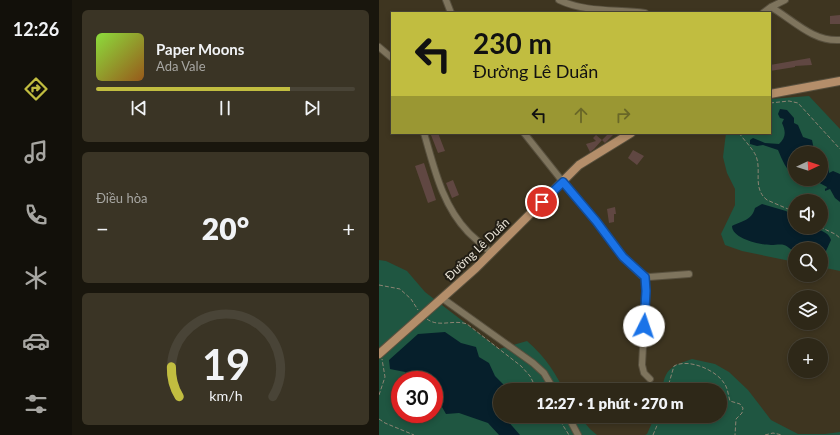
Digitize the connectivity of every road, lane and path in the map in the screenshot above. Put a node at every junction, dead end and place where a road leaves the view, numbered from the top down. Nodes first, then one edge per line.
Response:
1 (446, 0) edge
2 (559, 0) edge
3 (785, 0) edge
4 (577, 3) edge
5 (771, 7) junction
6 (451, 12) edge
7 (638, 12) edge
8 (764, 12) edge
9 (840, 40) edge
10 (379, 47) edge
11 (391, 57) edge
12 (840, 81) edge
13 (771, 94) edge
14 (771, 104) edge
15 (424, 134) edge
16 (525, 134) edge
17 (629, 134) edge
18 (740, 134) edge
19 (840, 149) edge
20 (563, 182) junction
21 (788, 209) edge
22 (828, 231) edge
23 (840, 238) edge
24 (491, 253) junction
25 (689, 274) dead end
26 (645, 277) junction
27 (379, 285) edge
28 (442, 298) junction
29 (422, 316) junction
30 (380, 354) edge
31 (650, 379) dead end
32 (534, 383) edge
33 (550, 383) edge
34 (669, 383) edge
35 (724, 383) edge
36 (727, 391) edge
37 (379, 395) edge
38 (379, 419) edge
39 (561, 423) edge
40 (572, 423) edge
41 (658, 423) edge
42 (415, 435) edge
43 (569, 435) edge
44 (578, 435) edge
45 (653, 435) edge
46 (735, 435) edge
47 (765, 435) edge
48 (782, 435) edge

1 - 6 street
2 - 4 street
3 - 5 street
4 - 7 street
5 - 8 street
5 - 9 street
10 - 11 street
12 - 13 main road
14 - 19 path
15 - 24 street
16 - 20 street
17 - 20 main road, Đường Lê Duẩn
18 - 21 path
20 - 24 main road, Đường Lê Duẩn
20 - 26 street
22 - 23 path
24 - 28 main road, Đường Lê Duẩn
25 - 26 street
26 - 31 street
27 - 29 path
28 - 29 main road, Đường Lê Duẩn
28 - 33 street
29 - 30 main road, Đường Lê Duẩn
29 - 32 path
30 - 37 path
34 - 35 path
36 - 46 path
38 - 42 path
39 - 43 path
40 - 44 street
41 - 45 path
47 - 48 path

